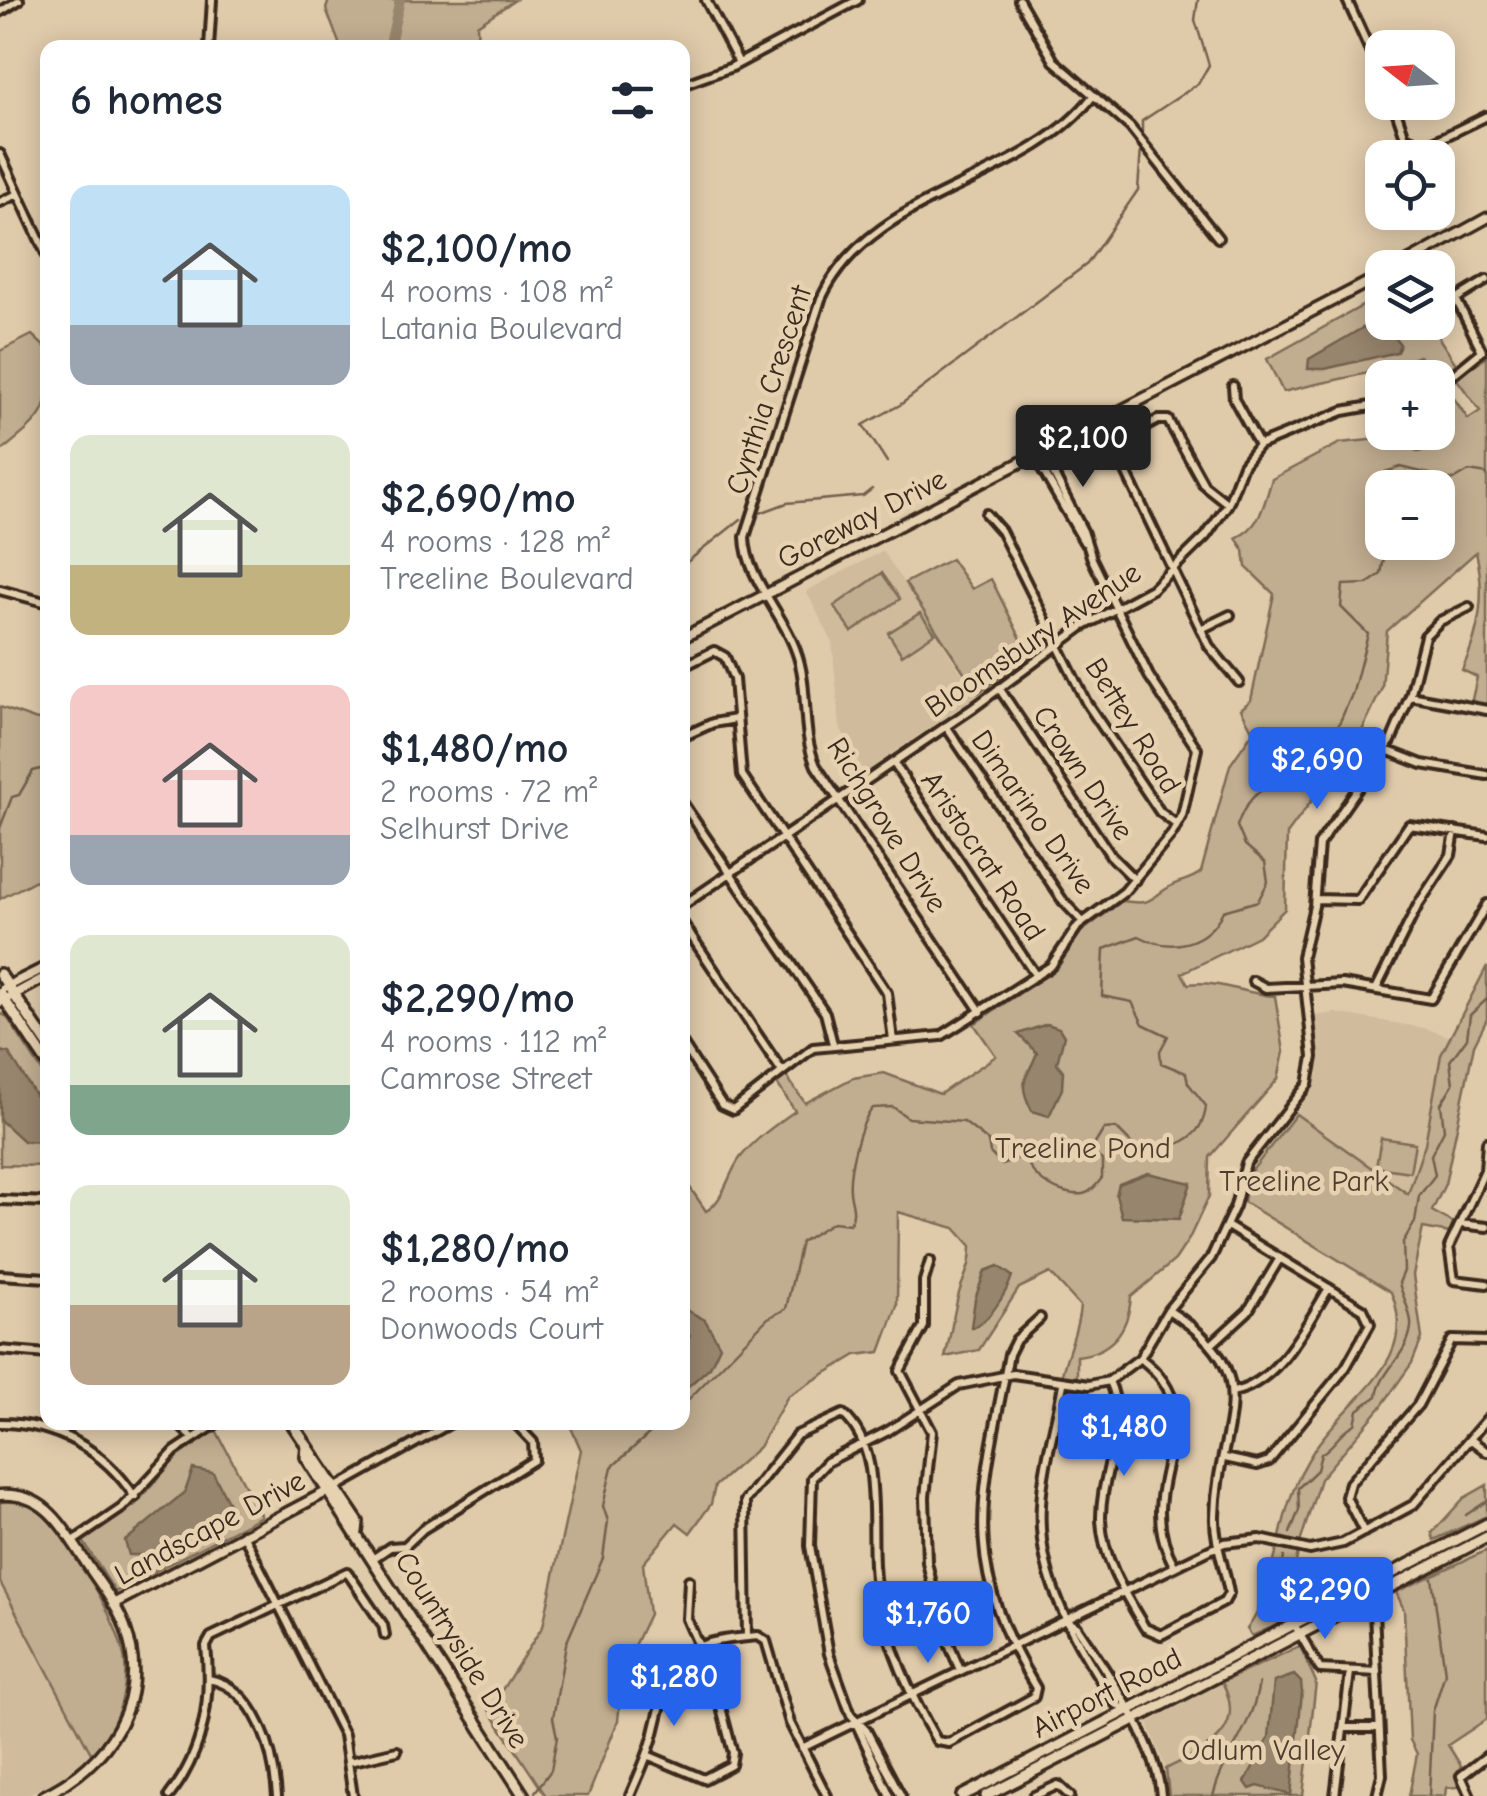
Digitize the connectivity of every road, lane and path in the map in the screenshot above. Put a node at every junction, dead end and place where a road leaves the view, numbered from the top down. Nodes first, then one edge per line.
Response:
1 (20, 0) edge
2 (212, 0) edge
3 (706, 0) edge
4 (858, 0) edge
5 (1019, 0) edge
6 (1347, 0) edge
7 (0, 12) edge
8 (209, 40) edge
9 (1365, 40) edge
10 (738, 64) junction
11 (690, 83) edge
12 (1094, 96) junction
13 (1487, 116) edge
14 (1399, 120) edge
15 (0, 154) edge
16 (18, 194) junction
17 (0, 202) edge
18 (1487, 218) edge
19 (1218, 238) dead end
20 (40, 241) edge
21 (1429, 250) edge
22 (1487, 280) edge
23 (1365, 284) edge
24 (1455, 373) edge
25 (1233, 386) dead end
26 (1365, 407) edge
27 (1259, 445) junction
28 (1040, 457) junction
29 (1228, 504) junction
30 (986, 514) dead end
31 (1173, 569) junction
32 (0, 590) edge
33 (767, 594) junction
34 (40, 600) edge
35 (1469, 606) dead end
36 (1116, 609) junction
37 (1230, 614) dead end
38 (1201, 629) junction
39 (690, 634) edge
40 (1058, 645) junction
41 (690, 664) edge
42 (1239, 682) dead end
43 (998, 688) junction
44 (1410, 696) junction
45 (1487, 710) edge
46 (736, 719) junction
47 (946, 726) junction
48 (690, 734) edge
49 (1386, 750) junction
50 (893, 762) junction
51 (1487, 775) edge
52 (838, 799) junction
53 (690, 814) edge
54 (1177, 826) junction
55 (1456, 831) junction
56 (1487, 836) edge
57 (782, 837) junction
58 (730, 873) junction
59 (1135, 880) junction
60 (1316, 899) junction
61 (690, 900) edge
62 (1487, 904) edge
63 (1082, 922) junction
64 (690, 934) edge
65 (40, 971) edge
66 (0, 974) edge
67 (1036, 976) junction
68 (40, 979) edge
69 (1253, 981) dead end
70 (1304, 988) junction
71 (1376, 990) junction
72 (4, 994) edge
73 (981, 1012) junction
74 (40, 1036) edge
75 (894, 1040) junction
76 (833, 1044) junction
77 (40, 1051) edge
78 (690, 1054) edge
79 (781, 1070) junction
80 (1487, 1142) edge
81 (1486, 1170) edge
82 (0, 1200) edge
83 (40, 1202) edge
84 (1460, 1224) junction
85 (1226, 1226) junction
86 (1487, 1227) edge
87 (1280, 1258) junction
88 (930, 1261) dead end
89 (0, 1275) edge
90 (40, 1278) edge
91 (1487, 1284) edge
92 (1329, 1288) junction
93 (1168, 1310) junction
94 (1040, 1318) dead end
95 (1487, 1341) edge
96 (1212, 1344) junction
97 (0, 1350) edge
98 (40, 1353) edge
99 (1140, 1358) junction
100 (1004, 1375) junction
101 (1109, 1381) junction
102 (1064, 1384) junction
103 (1232, 1392) junction
104 (921, 1408) junction
105 (1487, 1419) edge
106 (0, 1423) edge
107 (40, 1428) edge
108 (47, 1430) edge
109 (185, 1430) edge
110 (204, 1430) edge
111 (297, 1430) edge
112 (439, 1430) edge
113 (522, 1430) edge
114 (192, 1437) junction
115 (1470, 1439) junction
116 (865, 1444) junction
117 (1487, 1452) edge
118 (1226, 1458) junction
119 (332, 1489) junction
120 (0, 1495) edge
121 (135, 1496) junction
122 (1487, 1524) edge
123 (1364, 1532) junction
124 (244, 1534) junction
125 (1487, 1537) edge
126 (72, 1542) junction
127 (1219, 1545) junction
128 (374, 1558) junction
129 (1174, 1566) junction
130 (689, 1580) dead end
131 (1124, 1593) junction
132 (280, 1600) junction
133 (113, 1604) junction
134 (1374, 1612) dead end
135 (1068, 1622) junction
136 (1297, 1629) junction
137 (385, 1636) dead end
138 (747, 1636) junction
139 (699, 1646) junction
140 (1010, 1646) junction
141 (960, 1670) junction
142 (1350, 1672) junction
143 (1378, 1672) junction
144 (209, 1679) junction
145 (912, 1694) junction
146 (718, 1696) dead end
147 (1129, 1716) junction
148 (856, 1722) junction
149 (1343, 1728) junction
150 (1379, 1728) junction
151 (802, 1748) junction
152 (397, 1751) dead end
153 (647, 1755) junction
154 (1487, 1756) edge
155 (349, 1762) junction
156 (523, 1794) edge
157 (49, 1795) edge
158 (169, 1796) edge
159 (277, 1796) edge
160 (352, 1796) edge
161 (630, 1796) edge
162 (826, 1796) edge
163 (890, 1796) edge
164 (901, 1796) edge
165 (962, 1796) edge
166 (986, 1796) edge
167 (1034, 1796) edge
168 (1070, 1796) edge
169 (1161, 1796) edge
170 (1335, 1796) edge
171 (1377, 1796) edge
172 (1470, 1796) edge

1 - 7 street
2 - 8 street
3 - 10 street
4 - 10 street
5 - 12 street
6 - 9 street
10 - 11 street
12 - 19 street
12 - 33 street, Cynthia Crescent
13 - 14 street
15 - 16 street
16 - 17 street
16 - 20 street
18 - 21 street
22 - 24 street
23 - 28 street, Goreway Drive
25 - 27 street
26 - 27 street
27 - 29 street, Bloomsbury Avenue
28 - 33 street, Goreway Drive
28 - 36 street
29 - 31 street, Bloomsbury Avenue
29 - 31 street
30 - 40 street, Bettey Road
31 - 36 street, Bloomsbury Avenue
31 - 38 street
32 - 34 street
33 - 39 street, Goreway Drive
33 - 52 street, Richgrove Drive
35 - 44 street
36 - 40 street, Bloomsbury Avenue
36 - 54 street
37 - 38 street
38 - 42 street
40 - 43 street, Bloomsbury Avenue
40 - 54 street, Bettey Road
41 - 46 street
43 - 47 street, Bloomsbury Avenue
43 - 59 street, Crown Drive
44 - 45 street
44 - 49 street
46 - 48 street
46 - 57 street
47 - 50 street, Bloomsbury Avenue
47 - 63 street, Dimarino Drive
49 - 51 street
49 - 60 street
50 - 52 street, Bloomsbury Avenue
50 - 67 street, Aristocrat Road
52 - 57 street, Bloomsbury Avenue
52 - 73 street, Richgrove Drive
53 - 58 street
54 - 59 street
55 - 56 street
55 - 60 street
55 - 71 street
57 - 58 street, Bloomsbury Avenue
57 - 75 street
58 - 61 street, Bloomsbury Avenue
58 - 76 street
59 - 63 street
60 - 70 street
62 - 71 street
63 - 67 street
64 - 79 street
65 - 72 street
66 - 72 main road
67 - 73 street
68 - 72 street
69 - 70 street
70 - 71 street
70 - 85 street
72 - 74 main road
72 - 77 main road
73 - 75 street
75 - 76 street
76 - 79 street
78 - 79 street
80 - 81 street
81 - 84 street
82 - 83 street
84 - 86 street
84 - 91 street
85 - 87 street
85 - 93 street
87 - 92 street
87 - 96 street
88 - 104 street
89 - 90 street
92 - 103 street
92 - 118 street
93 - 96 street
93 - 99 street
94 - 100 street
95 - 123 street
96 - 103 street
97 - 98 street
99 - 101 street
99 - 129 street
100 - 102 street
100 - 104 street
100 - 140 street
101 - 102 street
101 - 131 street
102 - 135 street
103 - 118 street
104 - 116 street
104 - 141 street
105 - 115 street
106 - 107 street
108 - 121 street
109 - 114 street
110 - 114 street
111 - 119 main road, Countryside Drive
112 - 119 street
113 - 128 street
114 - 121 street
115 - 117 street
115 - 123 street
116 - 138 street
116 - 145 street
116 - 148 street
118 - 127 street
119 - 124 street, Landscape Drive
119 - 128 main road, Countryside Drive
120 - 126 street
121 - 126 street
122 - 136 main road, Airport Road
123 - 127 street
124 - 132 street
124 - 133 street, Landscape Drive
125 - 136 main road, Airport Road
126 - 133 street
127 - 129 street
127 - 131 street
128 - 156 main road, Countryside Drive
129 - 131 street
130 - 139 street
131 - 135 street
132 - 137 street
132 - 144 street
132 - 155 street
133 - 157 street
134 - 143 street
135 - 140 street
135 - 147 street
136 - 142 street
136 - 147 main road, Airport Road
138 - 139 street
138 - 151 street
139 - 153 street
140 - 141 street
140 - 145 street
141 - 145 street
142 - 143 street
142 - 149 street
143 - 150 street
144 - 158 street
144 - 159 street
145 - 148 street
146 - 153 street
147 - 165 main road, Airport Road
147 - 166 main road, Airport Road
147 - 169 street
148 - 151 street
148 - 163 street
148 - 164 street
149 - 150 street
149 - 170 street
150 - 171 street
151 - 162 street
152 - 155 street
153 - 161 street
154 - 172 street
155 - 160 street
167 - 168 street

